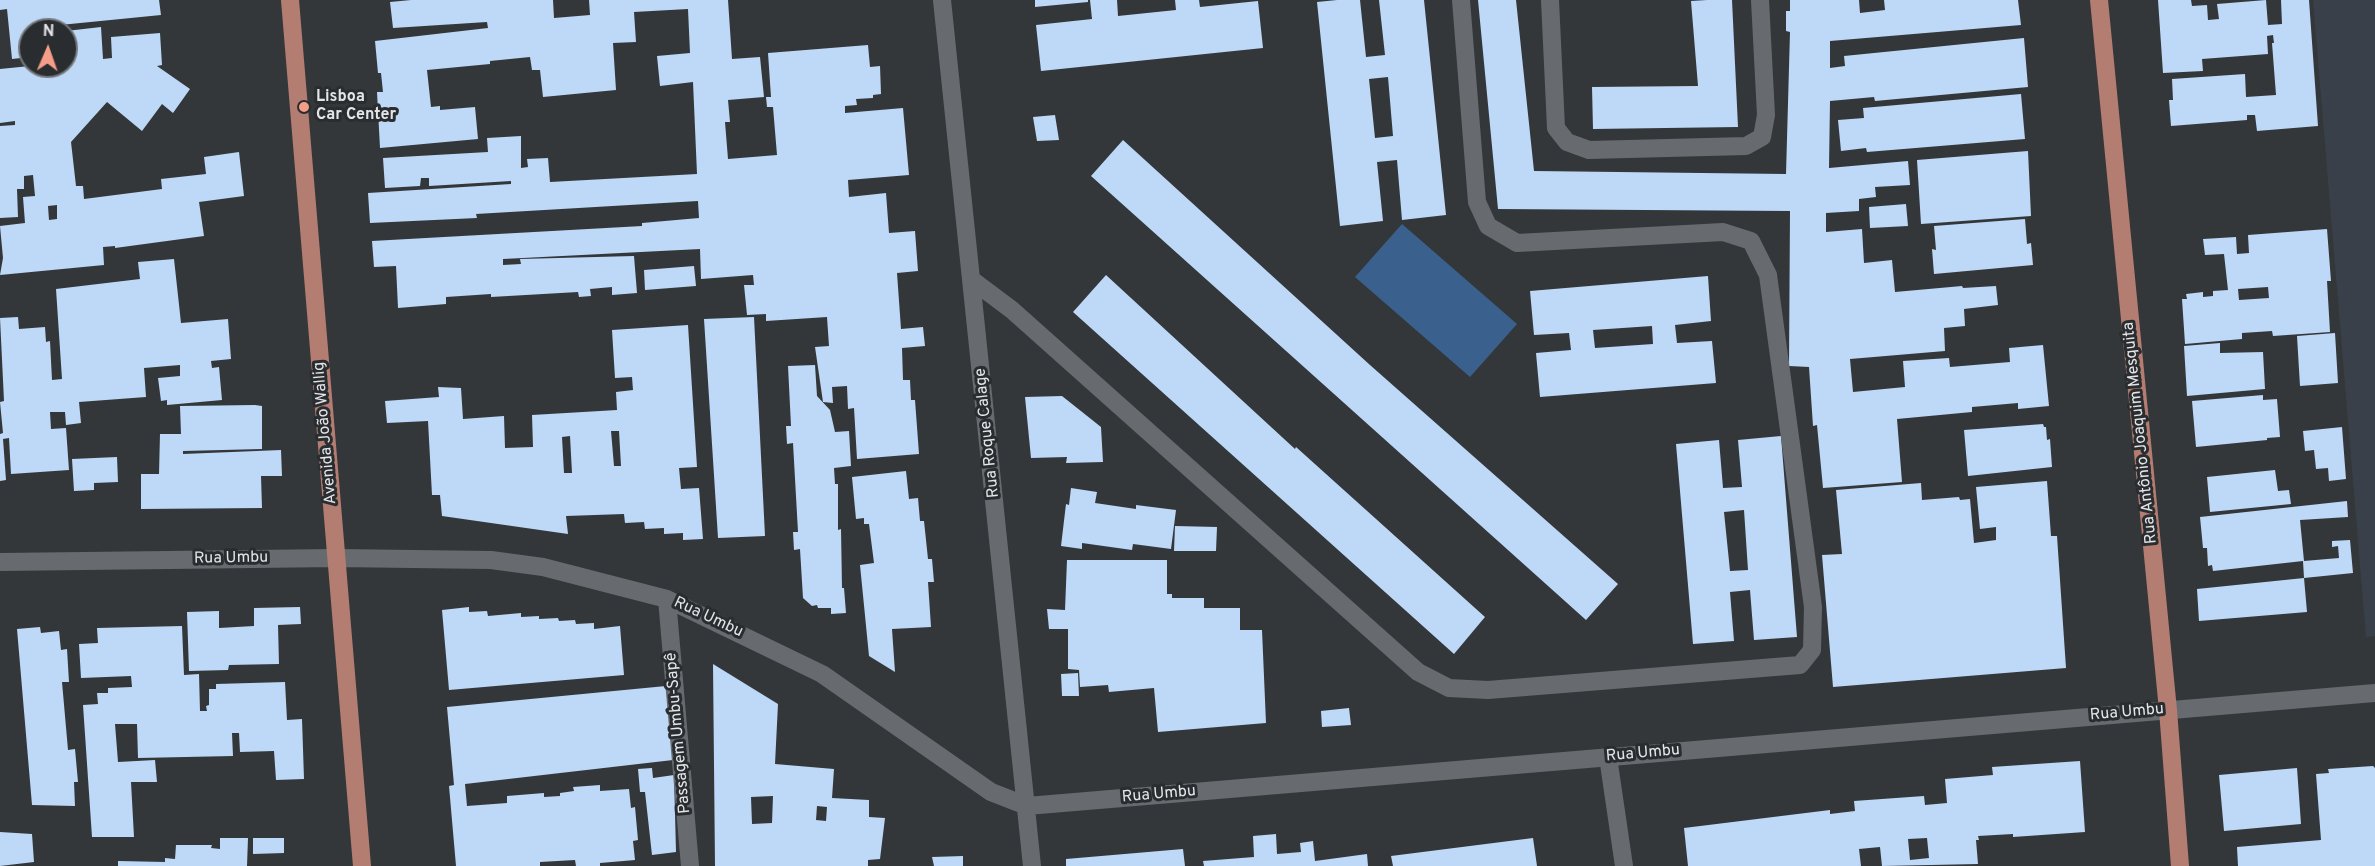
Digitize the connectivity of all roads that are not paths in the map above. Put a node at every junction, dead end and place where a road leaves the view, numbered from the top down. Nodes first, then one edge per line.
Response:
1 (290, 0) edge
2 (942, 0) edge
3 (1461, 0) edge
4 (1550, 0) edge
5 (1760, 0) edge
6 (2099, 0) edge
7 (972, 280) junction
8 (336, 558) junction
9 (0, 562) edge
10 (667, 599) junction
11 (2375, 693) edge
12 (2168, 710) junction
13 (1608, 757) junction
14 (1027, 806) junction
15 (362, 866) edge
16 (690, 866) edge
17 (1032, 866) edge
18 (1624, 866) edge
19 (2180, 866) edge

1 - 8 main road, Avenida João Wallig
2 - 7 street, Rua Roque Calage
3 - 7 street
4 - 5 street
6 - 12 main road, Rua Antônio Joaquim Mesquita
7 - 14 street, Rua Roque Calage
8 - 9 street, Rua Umbu
8 - 10 street, Rua Umbu
8 - 15 main road, Avenida João Wallig
10 - 14 street, Rua Umbu
10 - 16 street, Passagem Umbu-Sapê
11 - 12 street, Rua Umbu
12 - 13 street, Rua Umbu
12 - 19 main road, Rua Antônio Joaquim Mesquita
13 - 14 street, Rua Umbu
13 - 18 street
14 - 17 street, Rua Roque Calage

